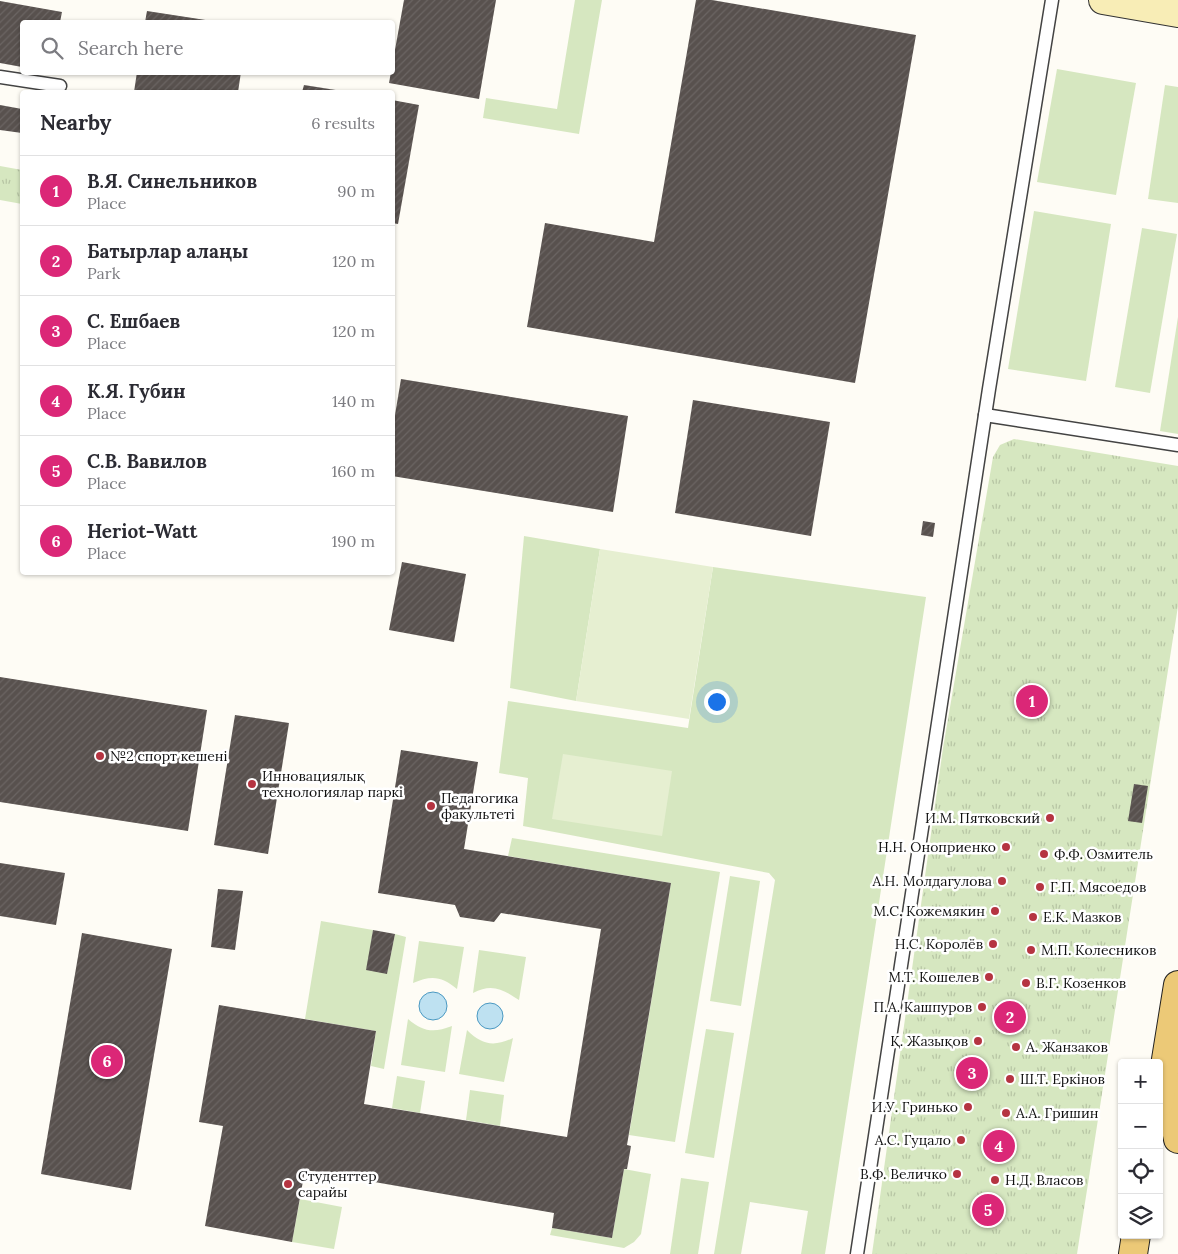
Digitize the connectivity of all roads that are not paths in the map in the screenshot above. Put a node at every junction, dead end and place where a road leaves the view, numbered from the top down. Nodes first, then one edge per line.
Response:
1 (1052, 0) edge
2 (1103, 0) edge
3 (1178, 13) edge
4 (0, 77) edge
5 (60, 86) dead end
6 (985, 415) junction
7 (1178, 445) edge
8 (1178, 985) edge
9 (1164, 1074) junction
10 (1163, 1080) edge
11 (1178, 1139) edge
12 (1135, 1239) edge
13 (856, 1254) edge
14 (1133, 1254) edge

1 - 6 lane
2 - 3 street
4 - 5 lane
6 - 7 lane
6 - 13 lane
8 - 9 main road
9 - 10 main road
9 - 11 main road
12 - 14 main road

